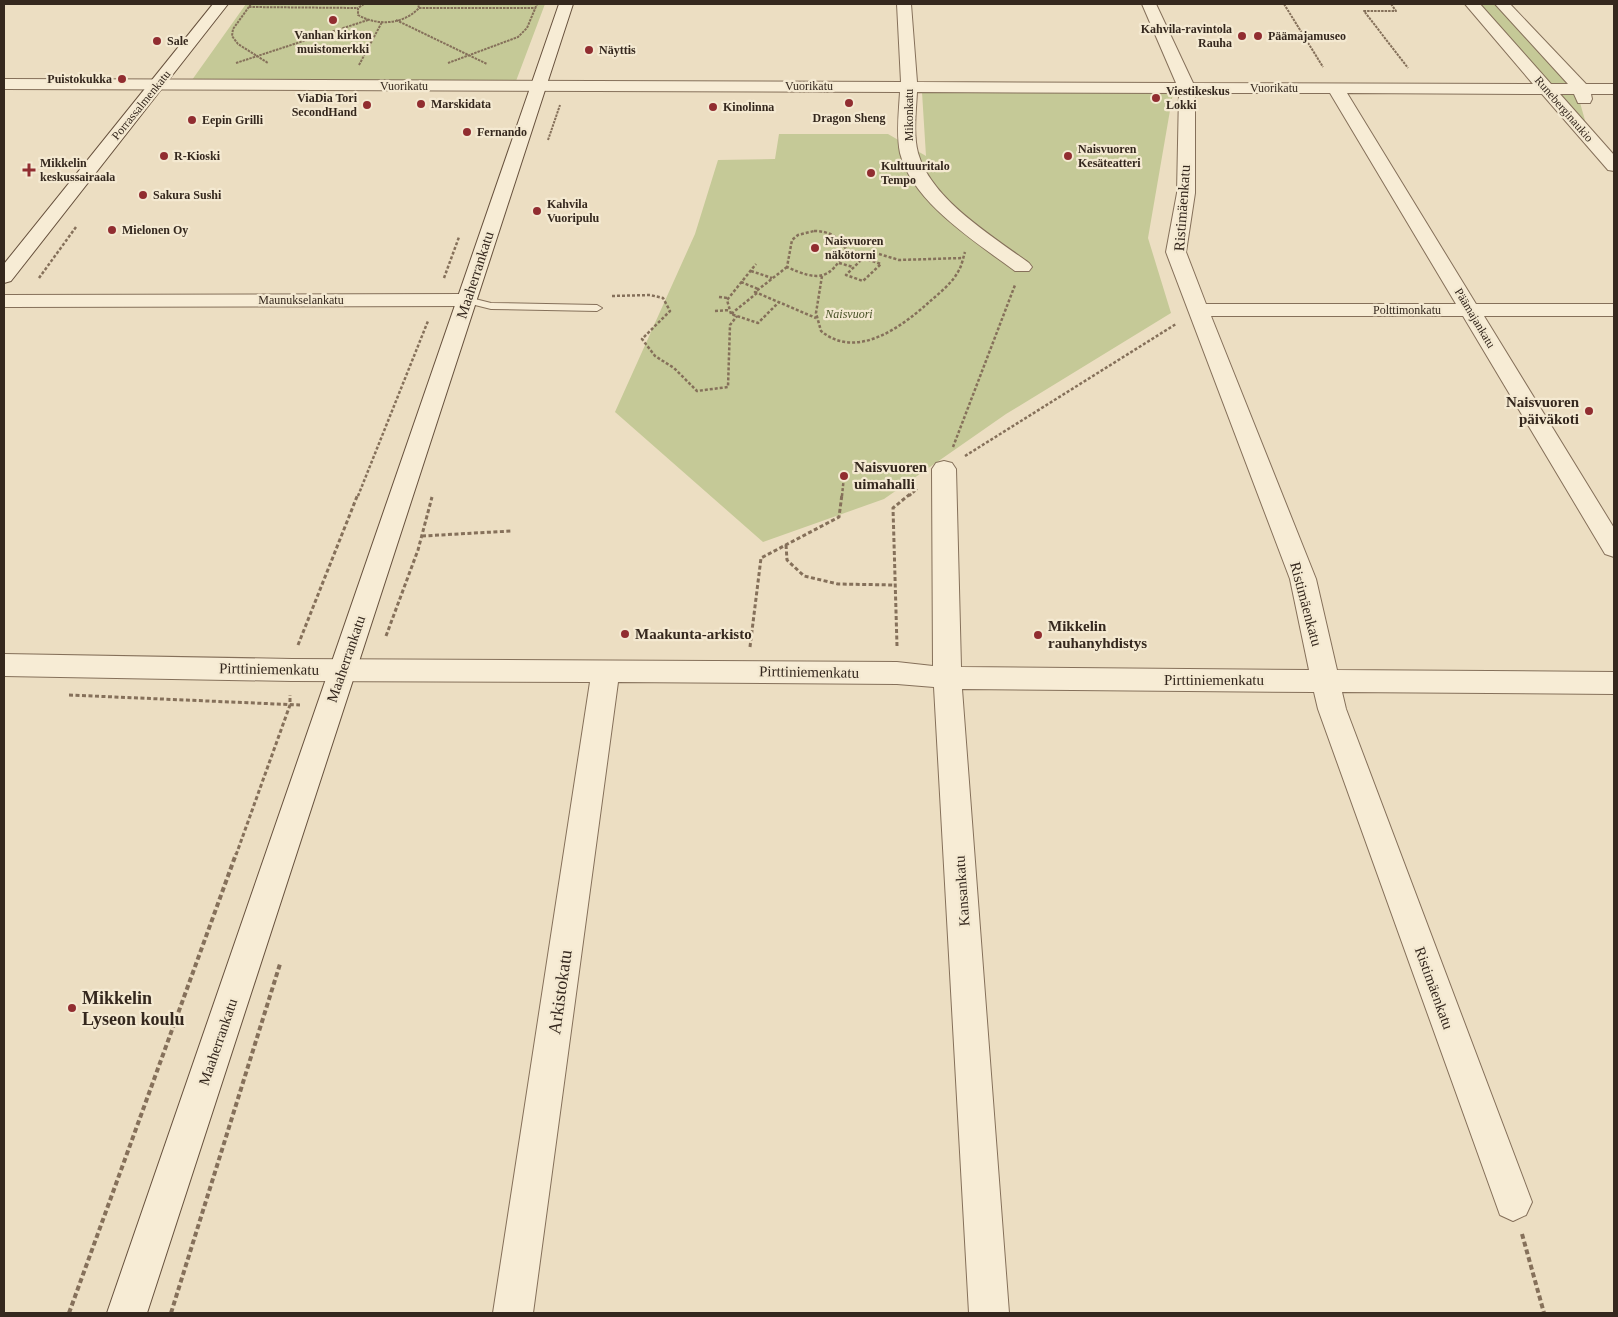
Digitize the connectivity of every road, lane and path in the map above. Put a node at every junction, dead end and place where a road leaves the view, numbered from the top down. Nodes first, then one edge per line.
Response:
1 (221, 4) edge
2 (251, 4) edge
3 (364, 4) edge
4 (418, 4) edge
5 (537, 4) edge
6 (904, 4) edge
7 (1149, 4) edge
8 (1284, 4) edge
9 (1391, 4) edge
10 (1472, 4) edge
11 (1502, 4) edge
12 (555, 6) edge
13 (249, 7) junction
14 (358, 8) junction
15 (419, 8) junction
16 (535, 8) junction
17 (368, 20) junction
18 (396, 20) junction
19 (382, 22) junction
20 (255, 55) junction
21 (471, 56) junction
22 (231, 65) dead end
23 (274, 66) dead end
24 (442, 66) dead end
25 (490, 66) dead end
26 (357, 69) dead end
27 (1411, 72) dead end
28 (4, 84) edge
29 (156, 86) junction
30 (538, 86) junction
31 (909, 86) junction
32 (1187, 88) junction
33 (1336, 88) junction
34 (1546, 88) junction
35 (1581, 88) junction
36 (1614, 89) edge
37 (1598, 148) junction
38 (1614, 166) edge
39 (973, 230) junction
40 (461, 231) dead end
41 (963, 258) junction
42 (872, 261) junction
43 (839, 263) junction
44 (756, 264) dead end
45 (787, 267) junction
46 (854, 267) junction
47 (1022, 267) joint
48 (751, 271) junction
49 (822, 276) junction
50 (4, 277) edge
51 (772, 278) junction
52 (741, 282) junction
53 (758, 291) junction
54 (610, 296) dead end
55 (719, 297) dead end
56 (728, 298) junction
57 (437, 300) junction
58 (467, 300) junction
59 (4, 301) edge
60 (779, 302) junction
61 (597, 308) dead end
62 (1199, 310) junction
63 (1470, 310) junction
64 (1614, 310) edge
65 (715, 311) dead end
66 (730, 312) junction
67 (737, 316) junction
68 (816, 318) junction
69 (944, 469) junction
70 (844, 476) dead end
71 (511, 531) dead end
72 (422, 536) dead end
73 (786, 545) junction
74 (1614, 548) edge
75 (896, 585) junction
76 (750, 651) dead end
77 (4, 665) edge
78 (292, 670) junction
79 (343, 670) junction
80 (606, 671) junction
81 (897, 673) junction
82 (947, 678) junction
83 (1325, 680) junction
84 (1614, 683) edge
85 (1513, 1202) joint
86 (69, 1313) edge
87 (127, 1313) edge
88 (513, 1313) edge
89 (989, 1313) edge
90 (1544, 1313) edge

1 - 29 street, Porrassalmenkatu
2 - 13 path
3 - 14 path
4 - 15 path
5 - 16 path
6 - 31 street, Mikonkatu
7 - 32 street, Ristimäenkatu
8 - 33 path
9 - 27 path
10 - 34 street, Runeberginaukio
11 - 35 street, Runeberginaukio
12 - 16 path
12 - 30 street, Maaherrankatu
13 - 14 path
13 - 20 path
14 - 17 path
15 - 16 path
15 - 18 path
16 - 21 path
17 - 19 path
17 - 20 path
18 - 19 path
18 - 21 path
19 - 26 path
20 - 22 path
20 - 23 path
21 - 24 path
21 - 25 path
28 - 29 street, Vuorikatu
29 - 30 street, Vuorikatu
29 - 50 street, Porrassalmenkatu
30 - 31 street, Vuorikatu
30 - 58 street, Maaherrankatu
31 - 32 street, Vuorikatu
31 - 39 street, Mikonkatu
32 - 33 street, Vuorikatu
32 - 62 street, Ristimäenkatu
33 - 34 street, Vuorikatu
33 - 63 street, Päämajankatu
34 - 35 street, Vuorikatu
34 - 37 street, Runeberginaukio
35 - 36 street, Vuorikatu
35 - 37 street, Runeberginaukio
37 - 38 street
39 - 41 path
39 - 47 street, Mikonkatu
40 - 57 path
41 - 42 path
41 - 68 path
42 - 46 path
42 - 46 path
43 - 45 path
43 - 46 path
43 - 49 path
44 - 48 path
45 - 49 path
45 - 51 path
47 - 69 path
48 - 51 path
48 - 52 path
49 - 68 path
51 - 53 path
52 - 53 path
52 - 56 path
53 - 60 path
53 - 66 path
54 - 67 path
55 - 56 path
56 - 66 path
57 - 58 street, Maunukselankatu
57 - 59 street, Maunukselankatu
57 - 78 path
58 - 61 lane, Maunukselankatu
58 - 79 street, Maaherrankatu
60 - 67 path
60 - 68 path
62 - 63 street, Polttimonkatu
62 - 69 path
62 - 83 street, Ristimäenkatu
63 - 64 street, Polttimonkatu
63 - 74 street, Päämajankatu
65 - 66 path
66 - 67 path
69 - 75 path
69 - 82 street, Kansankatu
70 - 73 path
71 - 72 path
73 - 75 path
73 - 76 path
75 - 81 path
77 - 78 street, Pirttiniemenkatu
78 - 79 street, Pirttiniemenkatu
78 - 86 path
79 - 80 street, Pirttiniemenkatu
79 - 87 street, Maaherrankatu
80 - 81 street, Pirttiniemenkatu
80 - 88 street, Arkistokatu
81 - 82 street, Pirttiniemenkatu
82 - 83 street, Pirttiniemenkatu
82 - 89 street, Kansankatu
83 - 84 street, Pirttiniemenkatu
83 - 85 street, Ristimäenkatu
85 - 90 path

